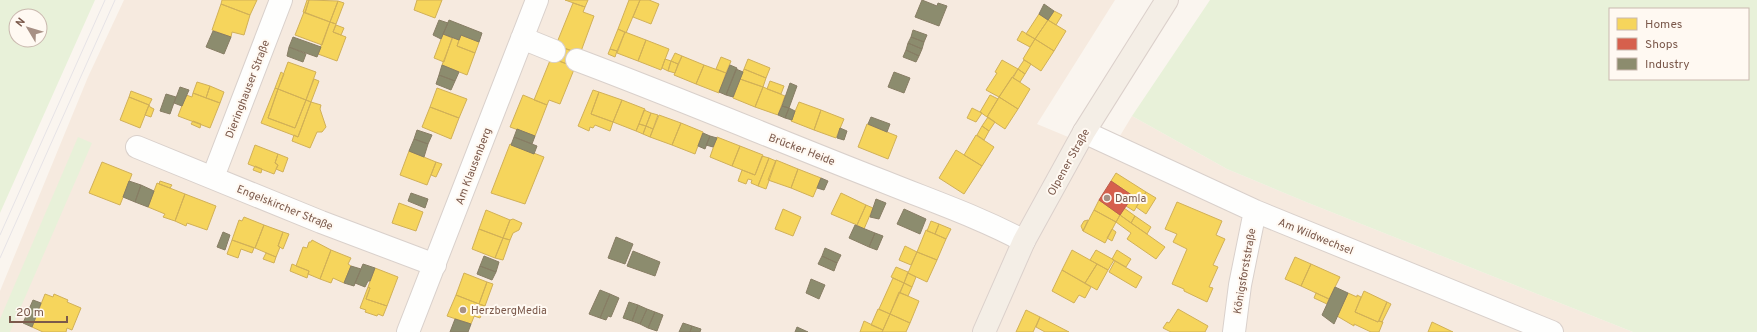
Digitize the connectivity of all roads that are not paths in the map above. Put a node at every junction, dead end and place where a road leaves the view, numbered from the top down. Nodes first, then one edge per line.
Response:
1 (281, 0) edge
2 (537, 0) edge
3 (1167, 0) edge
4 (522, 38) junction
5 (554, 51) dead end
6 (577, 60) dead end
7 (1084, 132) junction
8 (137, 147) dead end
9 (213, 177) junction
10 (1255, 211) junction
11 (1024, 241) junction
12 (435, 265) junction
13 (408, 332) edge
14 (984, 332) edge
15 (1234, 332) edge
16 (1552, 332) edge

1 - 9 street, Dieringhauser Straße
2 - 4 street, Am Klausenberg
3 - 7 main road, Olpener Straße
4 - 5 street
4 - 12 street, Am Klausenberg
6 - 11 street, Brücker Heide
7 - 10 street, Am Wildwechsel
7 - 11 main road, Olpener Straße
8 - 9 street, Engelskircher Straße
9 - 12 street, Engelskircher Straße
10 - 15 street, Königsforststraße
10 - 16 street, Am Wildwechsel
11 - 14 main road, Olpener Straße
12 - 13 street, Am Klausenberg

